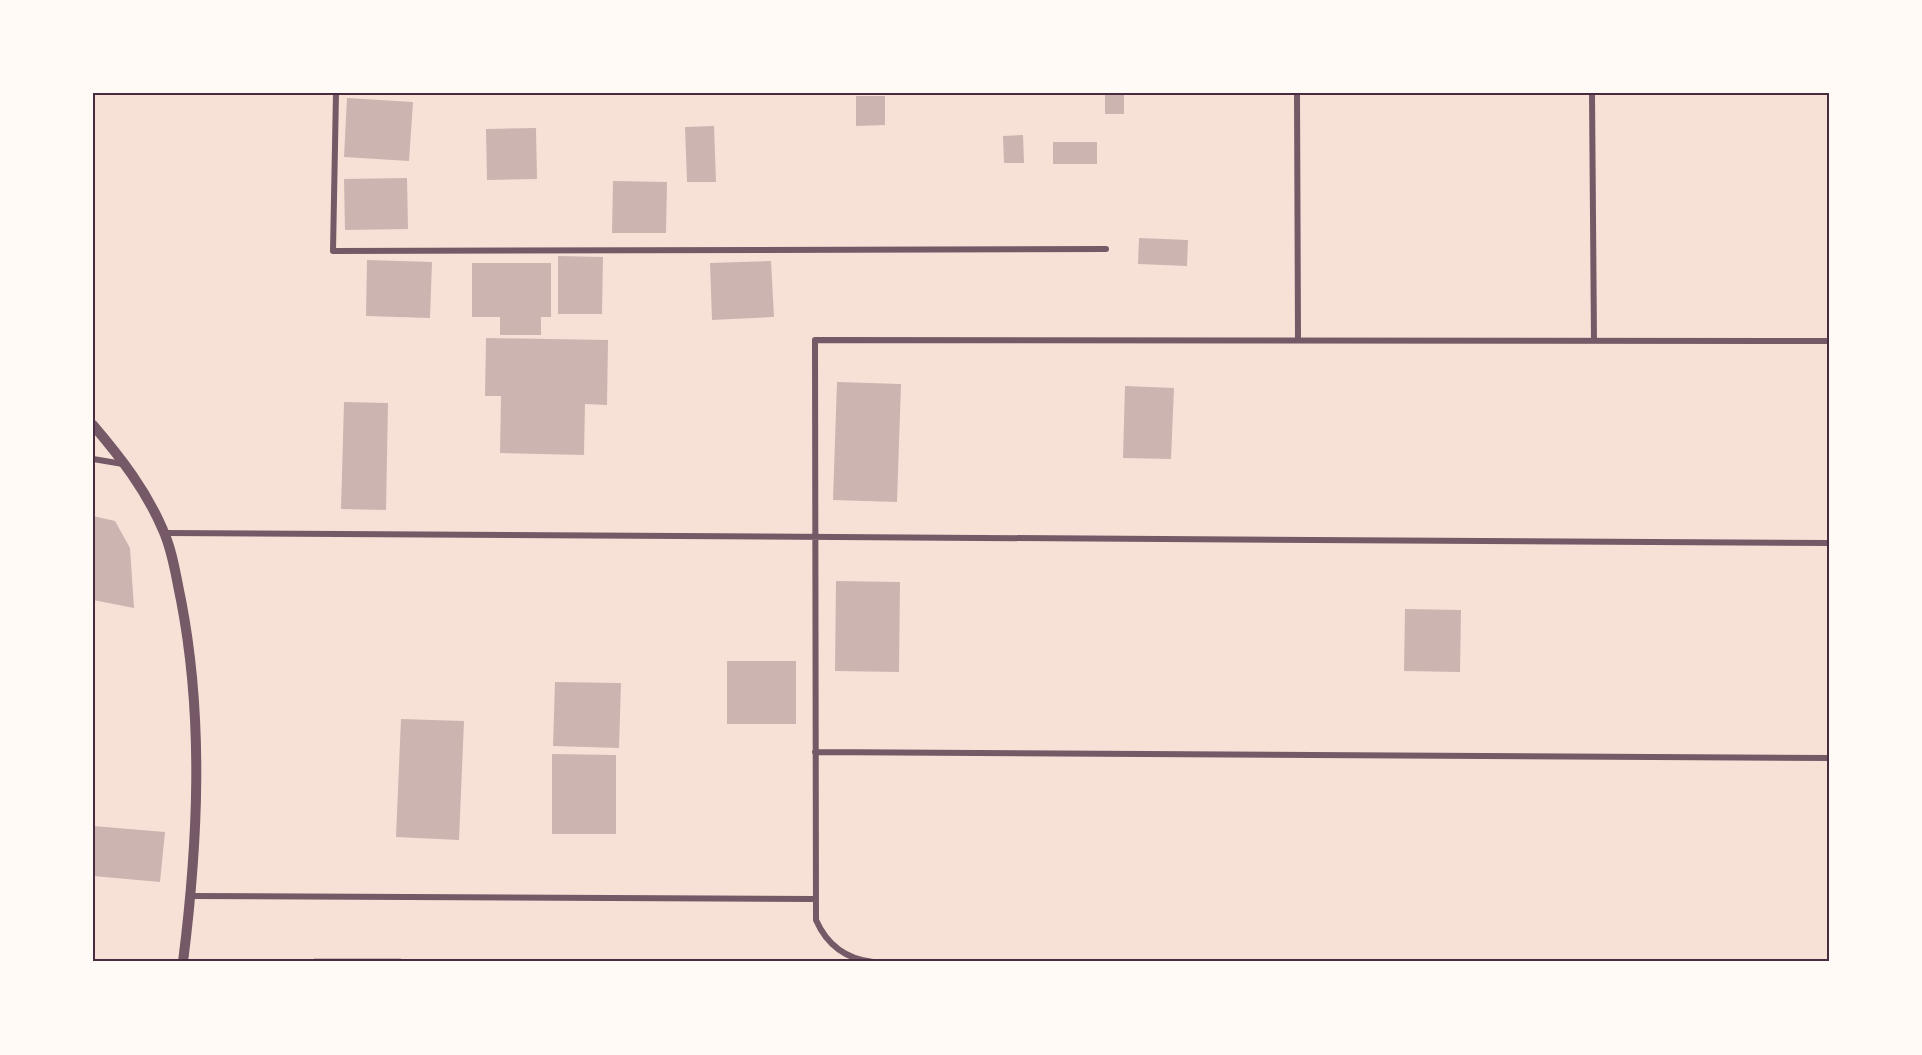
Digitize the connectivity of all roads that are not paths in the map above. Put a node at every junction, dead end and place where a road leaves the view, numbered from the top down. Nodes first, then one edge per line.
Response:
1 (336, 93) edge
2 (1297, 93) edge
3 (1592, 93) edge
4 (1106, 249) dead end
5 (1298, 340) junction
6 (1594, 341) junction
7 (1829, 341) edge
8 (93, 425) edge
9 (93, 459) edge
10 (127, 465) junction
11 (165, 533) junction
12 (815, 537) junction
13 (1829, 543) edge
14 (815, 752) junction
15 (1829, 758) edge
16 (191, 896) junction
17 (815, 899) junction
18 (183, 962) edge
19 (873, 962) edge

1 - 4 street
2 - 5 street
3 - 6 street
5 - 6 street
5 - 12 street
6 - 7 street
8 - 10 street
9 - 10 street
10 - 11 street
11 - 12 street
11 - 16 street
12 - 13 street
12 - 14 street
14 - 15 street
14 - 17 street
16 - 17 street
16 - 18 street
17 - 19 street

